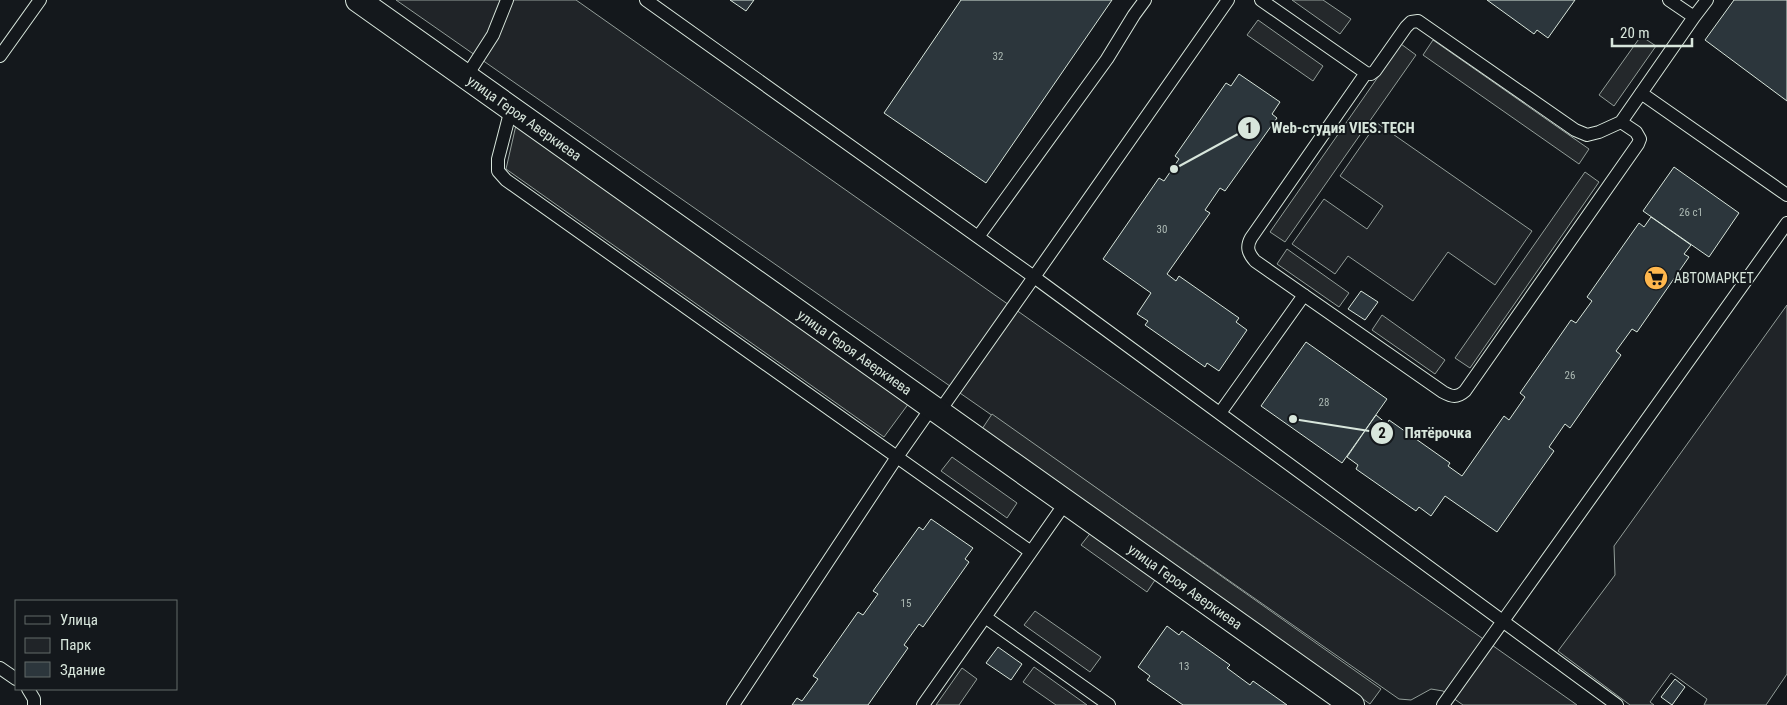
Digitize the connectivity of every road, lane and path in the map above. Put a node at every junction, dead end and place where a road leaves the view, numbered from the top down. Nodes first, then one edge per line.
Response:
1 (40, 0) edge
2 (358, 0) edge
3 (507, 0) edge
4 (646, 0) edge
5 (1145, 0) edge
6 (1228, 0) edge
7 (1261, 0) edge
8 (1670, 0) edge
9 (1707, 0) edge
10 (1694, 18) junction
11 (0, 56) edge
12 (1366, 73) junction
13 (466, 77) junction
14 (1642, 93) junction
15 (510, 109) junction
16 (1621, 122) junction
17 (1787, 194) edge
18 (1787, 223) edge
19 (978, 237) junction
20 (1034, 277) junction
21 (1304, 295) junction
22 (936, 410) junction
23 (1220, 414) junction
24 (897, 457) junction
25 (1066, 502) junction
26 (1031, 552) junction
27 (985, 617) junction
28 (1503, 622) junction
29 (0, 668) edge
30 (15, 678) edge
31 (29, 690) edge
32 (34, 705) edge
33 (733, 705) edge
34 (923, 705) edge
35 (1108, 705) edge
36 (1352, 705) edge
37 (1443, 705) edge
38 (1616, 705) edge

1 - 11 lane
2 - 13 street, улица Героя Аверкиева
3 - 13 lane
4 - 19 lane
5 - 19 lane
6 - 20 lane
7 - 12 lane
8 - 10 lane
9 - 10 lane
10 - 14 lane
12 - 16 lane
12 - 21 lane
13 - 15 street, улица Героя Аверкиева
14 - 16 lane
14 - 17 lane
15 - 22 street, улица Героя Аверкиева
15 - 24 lane
16 - 21 lane
18 - 28 lane
19 - 20 lane
20 - 22 lane
20 - 23 lane
21 - 23 lane
22 - 24 lane
22 - 25 street, улица Героя Аверкиева
23 - 28 lane
24 - 26 lane
24 - 33 lane
25 - 26 lane
25 - 36 street, улица Героя Аверкиева
26 - 27 lane
27 - 34 lane
27 - 35 lane
28 - 37 lane
28 - 38 lane
29 - 30 lane
31 - 32 lane

